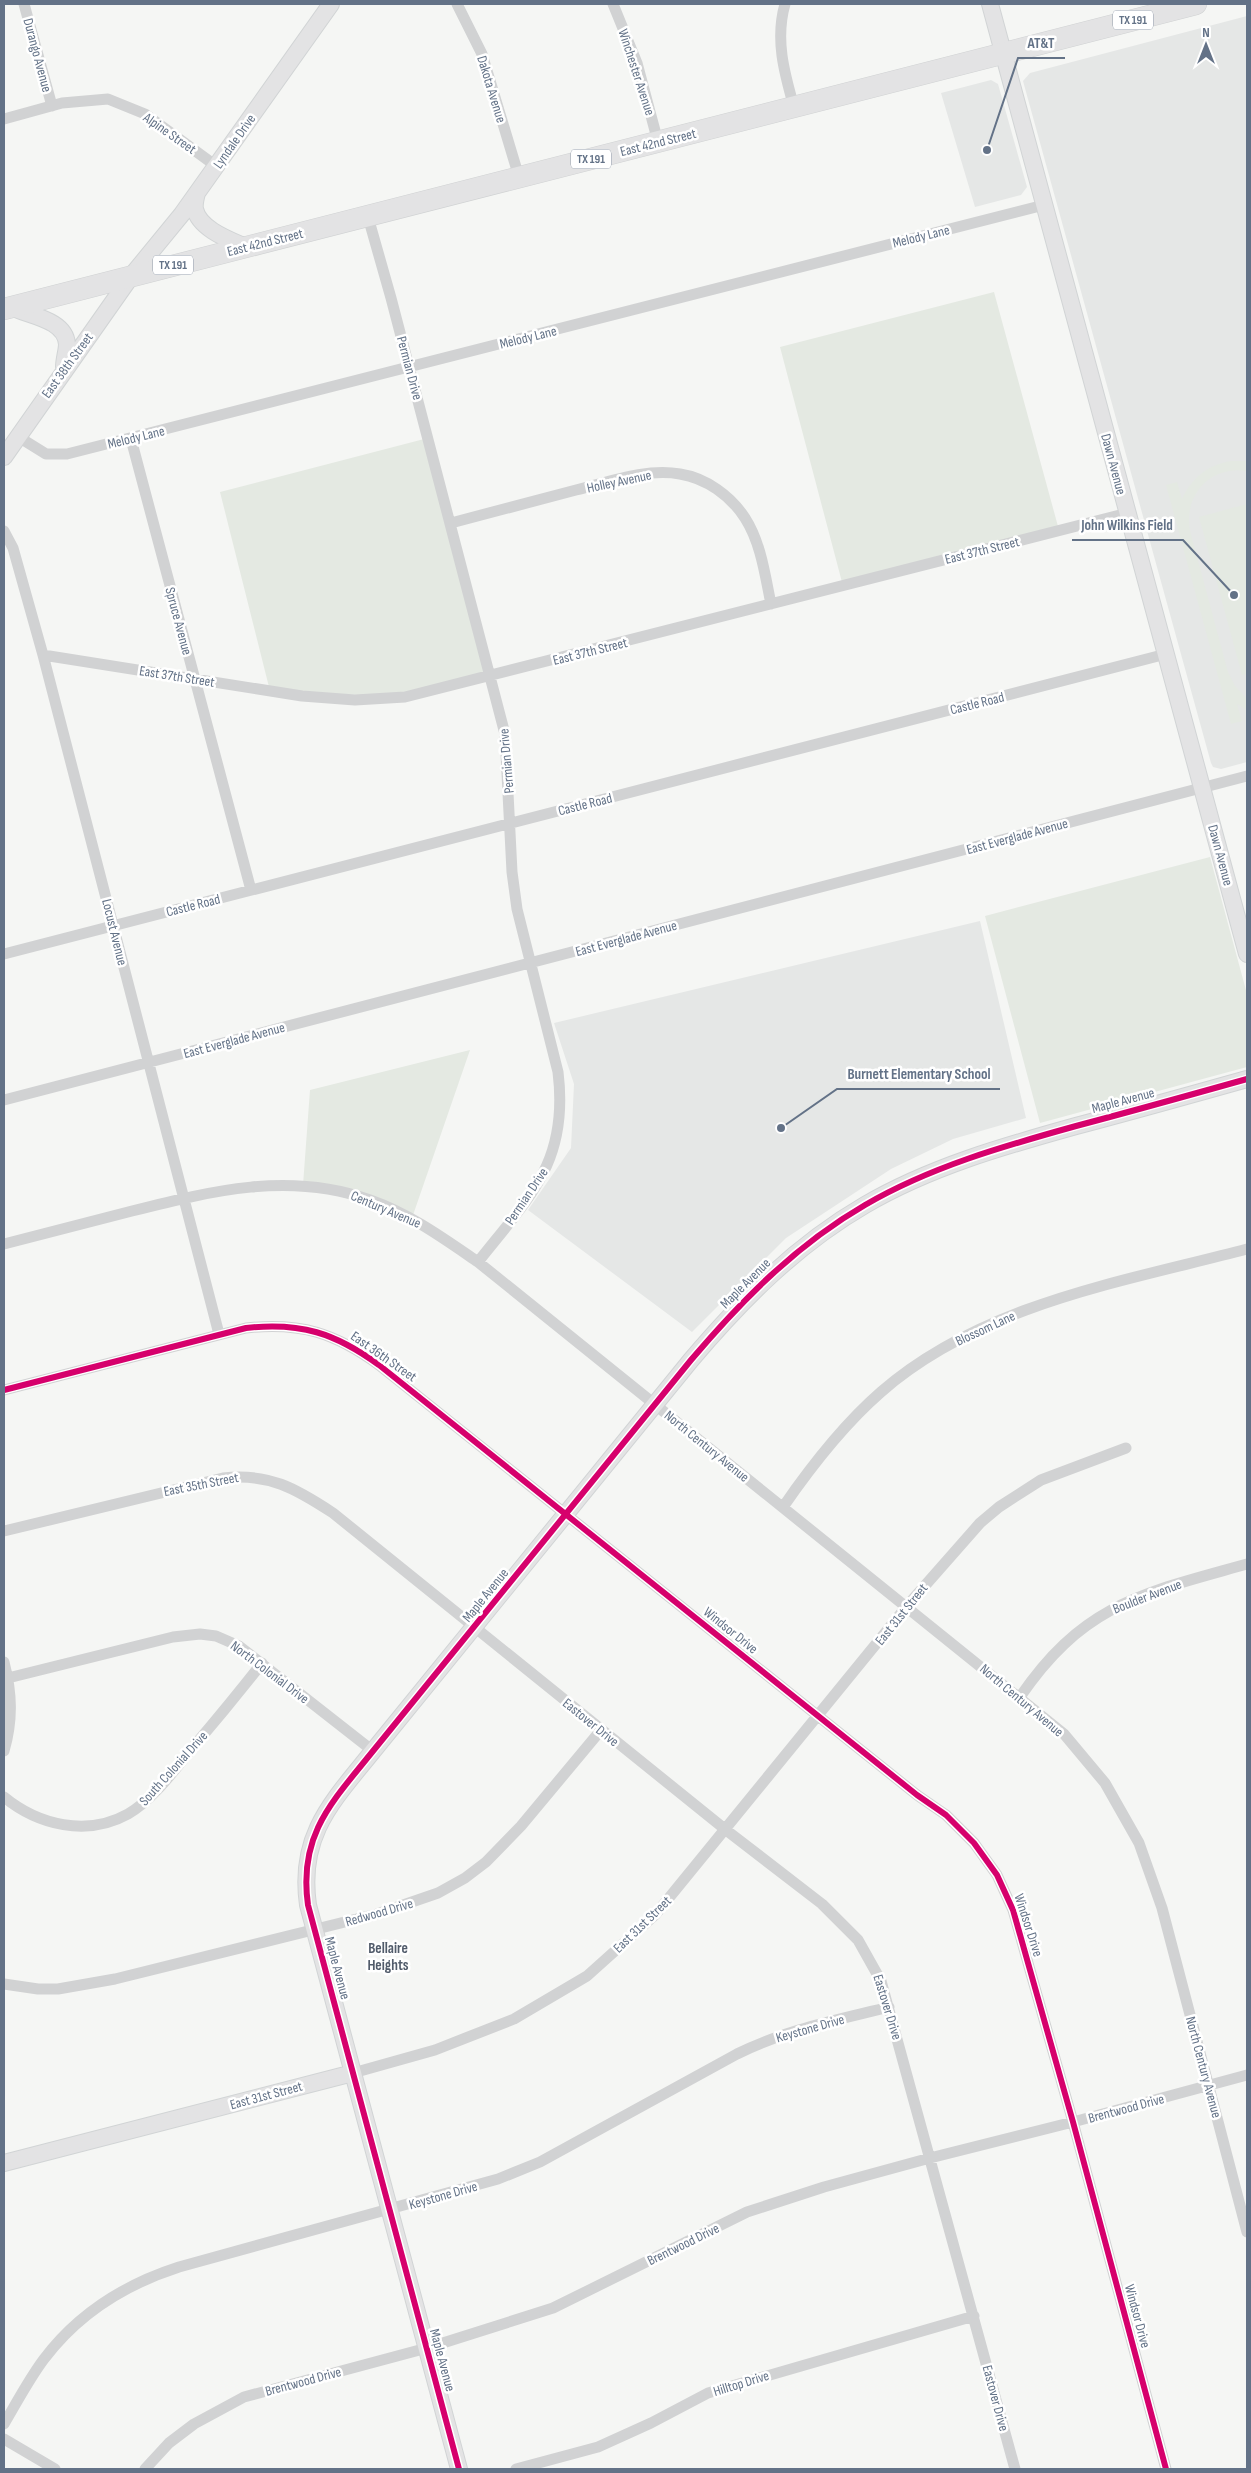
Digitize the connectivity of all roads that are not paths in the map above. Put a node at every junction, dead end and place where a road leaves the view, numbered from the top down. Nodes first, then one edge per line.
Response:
1 (24, 4) edge
2 (331, 4) edge
3 (457, 4) edge
4 (613, 4) edge
5 (785, 4) edge
6 (990, 4) edge
7 (1196, 4) edge
8 (1137, 11) edge
9 (1002, 54) junction
10 (52, 106) junction
11 (794, 107) junction
12 (4, 119) edge
13 (658, 142) junction
14 (216, 166) junction
15 (519, 178) junction
16 (197, 193) junction
17 (1044, 205) junction
18 (368, 217) junction
19 (246, 247) junction
20 (132, 275) junction
21 (7, 308) edge
22 (410, 368) junction
23 (64, 370) junction
24 (17, 436) junction
25 (131, 439) junction
26 (4, 457) edge
27 (1128, 513) junction
28 (450, 523) junction
29 (4, 531) edge
30 (771, 604) junction
31 (1166, 654) junction
32 (44, 655) junction
33 (491, 676) junction
34 (194, 679) junction
35 (1247, 776) edge
36 (1202, 788) junction
37 (510, 823) junction
38 (250, 890) junction
39 (113, 925) junction
40 (1244, 932) edge
41 (4, 954) edge
42 (1247, 954) edge
43 (531, 962) junction
44 (149, 1062) junction
45 (1247, 1079) edge
46 (4, 1100) edge
47 (184, 1198) junction
48 (4, 1244) edge
49 (1247, 1249) edge
50 (478, 1262) junction
51 (219, 1334) junction
52 (4, 1390) edge
53 (655, 1404) junction
54 (1126, 1448) dead end
55 (783, 1507) junction
56 (567, 1515) junction
57 (4, 1532) edge
58 (1247, 1564) edge
59 (906, 1606) junction
60 (474, 1628) junction
61 (4, 1662) edge
62 (262, 1664) junction
63 (8, 1678) junction
64 (1020, 1697) junction
65 (818, 1716) junction
66 (601, 1730) junction
67 (4, 1751) edge
68 (373, 1751) junction
69 (4, 1797) edge
70 (726, 1830) junction
71 (314, 1929) junction
72 (4, 1984) edge
73 (889, 2007) junction
74 (353, 2073) junction
75 (1247, 2075) edge
76 (1209, 2086) junction
77 (1073, 2122) junction
78 (930, 2158) junction
79 (4, 2163) edge
80 (390, 2210) junction
81 (1247, 2232) edge
82 (974, 2316) junction
83 (427, 2348) junction
84 (4, 2424) edge
85 (4, 2439) edge
86 (55, 2469) edge
87 (145, 2469) edge
88 (459, 2469) edge
89 (516, 2469) edge
90 (1015, 2469) edge
91 (1166, 2469) edge

1 - 10 street, Durango Avenue
2 - 14 street, Lyndale Drive
3 - 15 street, Dakota Avenue
4 - 13 street, Winchester Avenue
5 - 11 street
6 - 9 street, Dawn Avenue
7 - 8 highway, East 42nd Street / TX 191
8 - 9 highway, East 42nd Street / TX 191
9 - 11 highway, East 42nd Street / TX 191
9 - 17 street, Dawn Avenue
10 - 12 street, Alpine Street
10 - 14 street, Alpine Street
11 - 13 highway, East 42nd Street / TX 191
13 - 15 highway, East 42nd Street / TX 191
14 - 16 street, Lyndale Drive
15 - 18 highway, East 42nd Street / TX 191
16 - 19 street
16 - 20 street, Lyndale Drive
17 - 22 street, Melody Lane
17 - 27 street, Dawn Avenue
18 - 19 highway, East 42nd Street / TX 191
18 - 22 street, Permian Drive
19 - 20 highway, East 42nd Street / TX 191
20 - 21 highway, East 42nd Street / TX 191
20 - 23 street, East 38th Street
21 - 23 street
22 - 25 street, Melody Lane
22 - 28 street, Permian Drive
23 - 24 street, East 38th Street
24 - 25 street, Melody Lane
24 - 26 street, East 38th Street
25 - 34 street, Spruce Avenue
27 - 30 street, East 37th Street
27 - 31 street, Dawn Avenue
28 - 30 street, Holley Avenue
28 - 33 street, Permian Drive
29 - 32 street, Locust Avenue
30 - 33 street, East 37th Street
31 - 36 street, Dawn Avenue
31 - 37 street, Castle Road
32 - 34 street, East 37th Street
32 - 39 street, Locust Avenue
33 - 34 street, East 37th Street
33 - 37 street, Permian Drive
34 - 38 street, Spruce Avenue
35 - 36 street, East Everglade Avenue
36 - 40 street, Dawn Avenue
36 - 43 street, East Everglade Avenue
37 - 38 street, Castle Road
37 - 43 street, Permian Drive
38 - 39 street, Castle Road
39 - 41 street, Castle Road
39 - 44 street, Locust Avenue
40 - 42 street, Dawn Avenue
43 - 44 street, East Everglade Avenue
43 - 50 street, Permian Drive
44 - 46 street, East Everglade Avenue
44 - 47 street, Locust Avenue
45 - 53 street, Maple Avenue
47 - 48 street, Century Avenue
47 - 50 street, Century Avenue
47 - 51 street, Locust Avenue
49 - 55 street, Blossom Lane
50 - 53 street, Century Avenue
51 - 52 street, East 36th Street
51 - 56 street, East 36th Street
53 - 55 street, North Century Avenue
53 - 56 street, Maple Avenue
54 - 59 street, East 31st Street
55 - 59 street, North Century Avenue
56 - 60 street, Maple Avenue
56 - 65 street, Windsor Drive
57 - 60 street, East 35th Street
58 - 64 street, Boulder Avenue
59 - 64 street, North Century Avenue
59 - 65 street, East 31st Street
60 - 66 street, Eastover Drive
60 - 68 street, Maple Avenue
61 - 63 street
62 - 63 street, North Colonial Drive
62 - 68 street, North Colonial Drive
62 - 69 street, South Colonial Drive
63 - 67 street
64 - 76 street, North Century Avenue
65 - 70 street, East 31st Street
65 - 77 street, Windsor Drive
66 - 70 street, Eastover Drive
66 - 71 street, Redwood Drive
68 - 71 street, Maple Avenue
70 - 73 street, Eastover Drive
70 - 74 street, East 31st Street
71 - 72 street, Redwood Drive
71 - 74 street, Maple Avenue
73 - 78 street, Eastover Drive
73 - 80 street, Keystone Drive
74 - 79 street, East 31st Street
74 - 80 street, Maple Avenue
75 - 76 street, Brentwood Drive
76 - 77 street, Brentwood Drive
76 - 81 street, North Century Avenue
77 - 78 street, Brentwood Drive
77 - 91 street, Windsor Drive
78 - 82 street, Eastover Drive
78 - 83 street, Brentwood Drive
80 - 83 street, Maple Avenue
80 - 84 street, Keystone Drive
82 - 89 street, Hilltop Drive
82 - 90 street, Eastover Drive
83 - 87 street, Brentwood Drive
83 - 88 street, Maple Avenue
85 - 86 street

